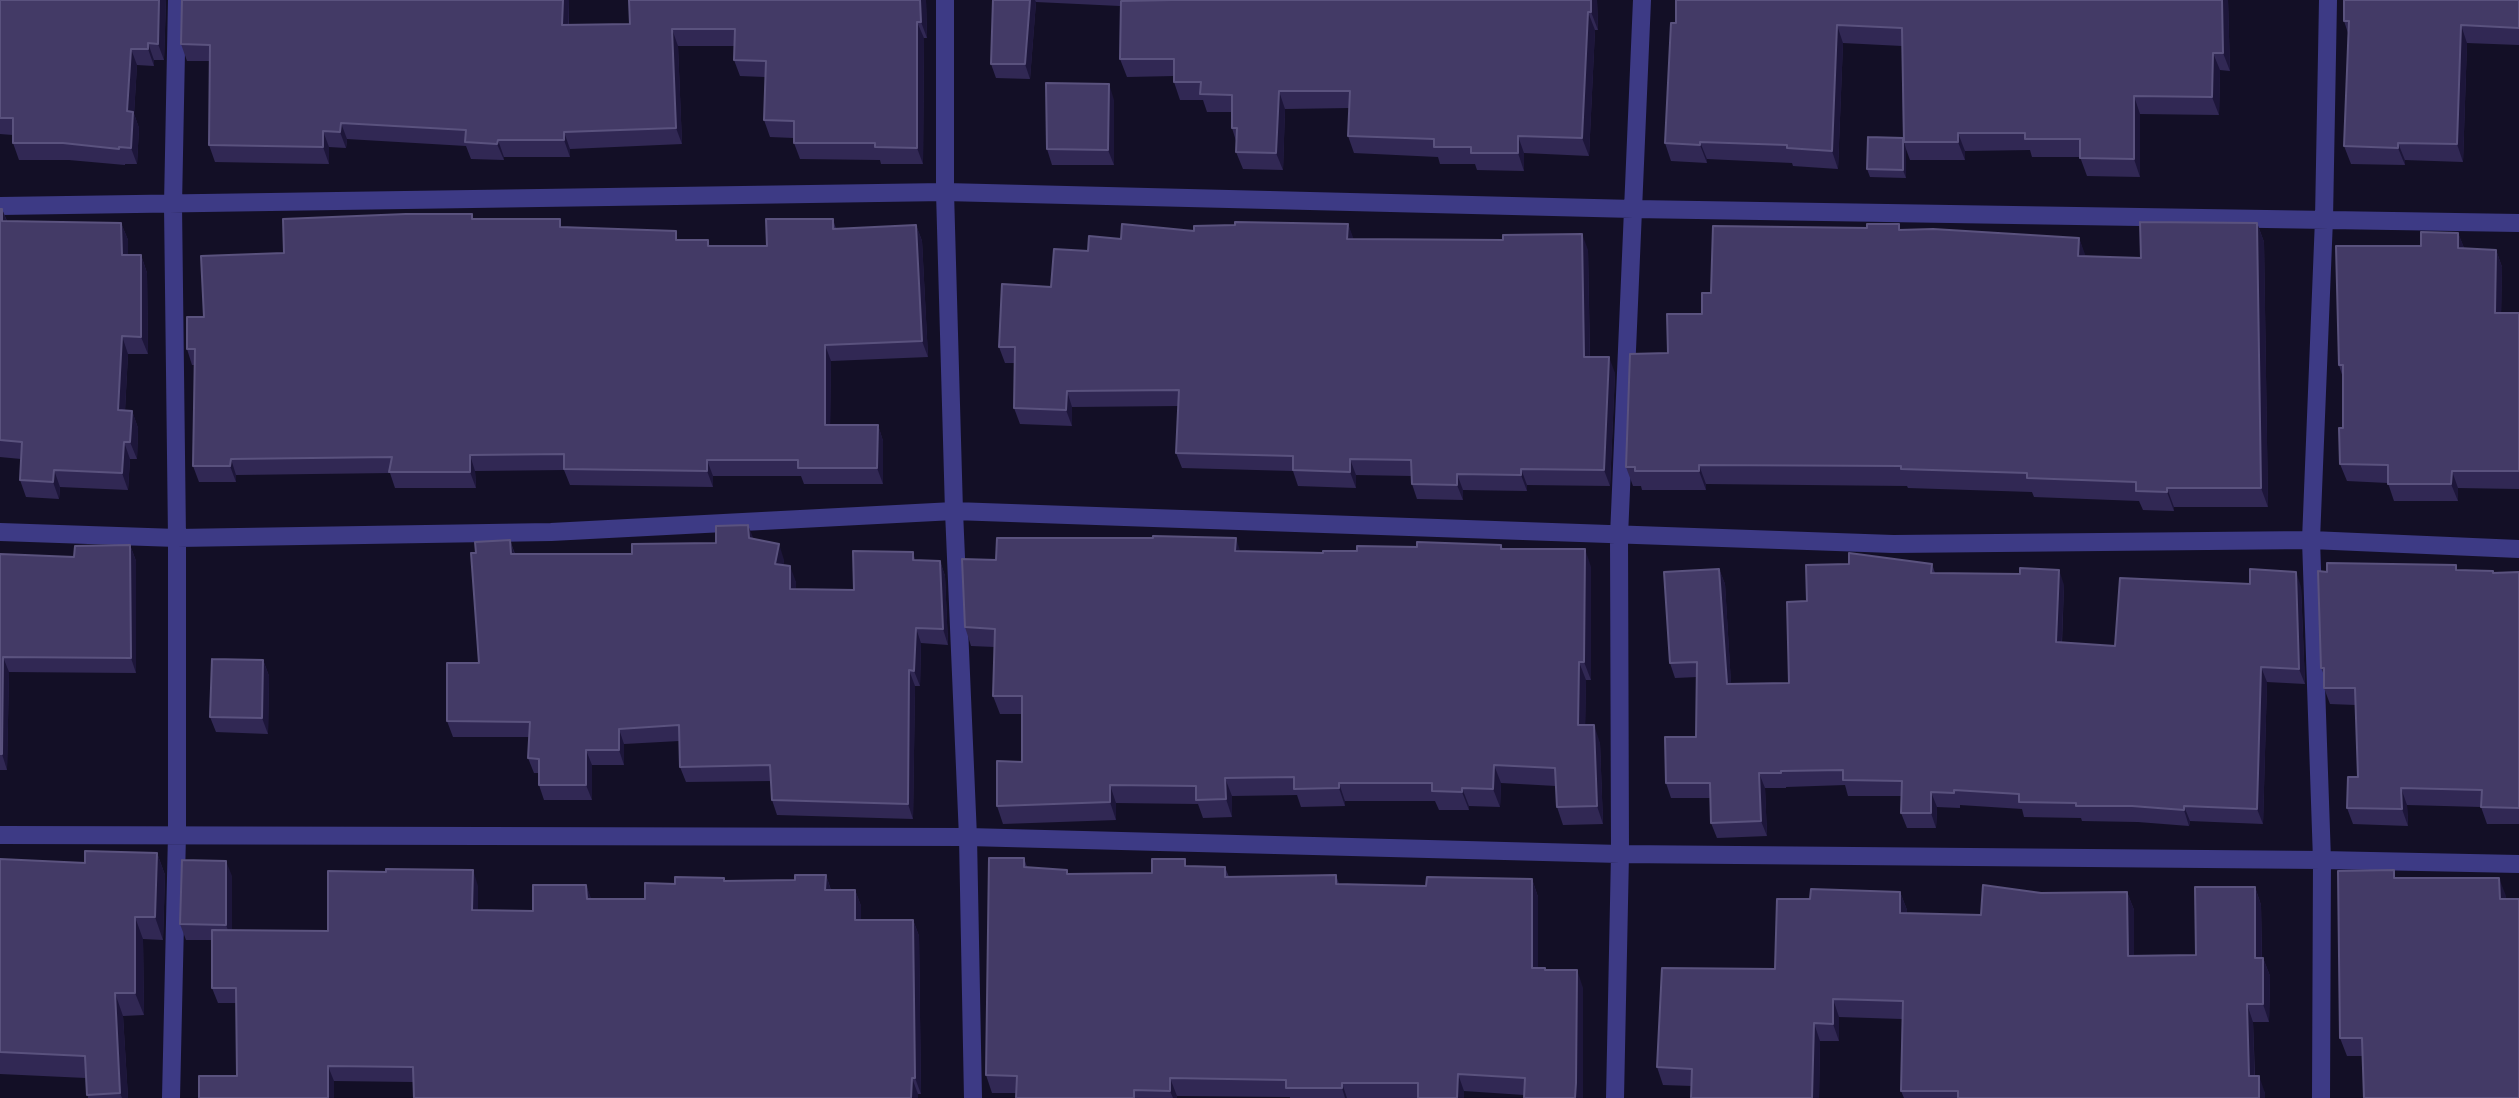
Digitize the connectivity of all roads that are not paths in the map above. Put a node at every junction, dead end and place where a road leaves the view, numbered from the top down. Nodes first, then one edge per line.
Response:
1 (177, 0) edge
2 (945, 0) edge
3 (1642, 0) edge
4 (2328, 0) edge
5 (945, 192) junction
6 (173, 205) junction
7 (0, 206) edge
8 (1634, 209) junction
9 (2324, 219) junction
10 (2519, 223) edge
11 (954, 511) junction
12 (0, 533) edge
13 (1619, 536) junction
14 (177, 538) junction
15 (2311, 540) junction
16 (2519, 549) edge
17 (177, 834) junction
18 (0, 835) edge
19 (968, 837) junction
20 (1620, 854) junction
21 (2322, 860) junction
22 (2519, 864) edge
23 (171, 1098) edge
24 (973, 1098) edge
25 (1615, 1098) edge
26 (2321, 1098) edge

1 - 6 street
2 - 5 street
3 - 8 street
4 - 9 street
5 - 6 street
5 - 8 street
5 - 11 street
6 - 7 street
6 - 14 street
8 - 9 street
8 - 13 street
9 - 10 street
9 - 15 street
11 - 13 street
11 - 14 street
11 - 19 street
12 - 14 street
13 - 15 street
13 - 20 street
14 - 17 street
15 - 16 street
15 - 21 street
17 - 18 street
17 - 19 street
17 - 23 street
19 - 20 street
19 - 24 street
20 - 21 street
20 - 25 street
21 - 22 street
21 - 26 street

